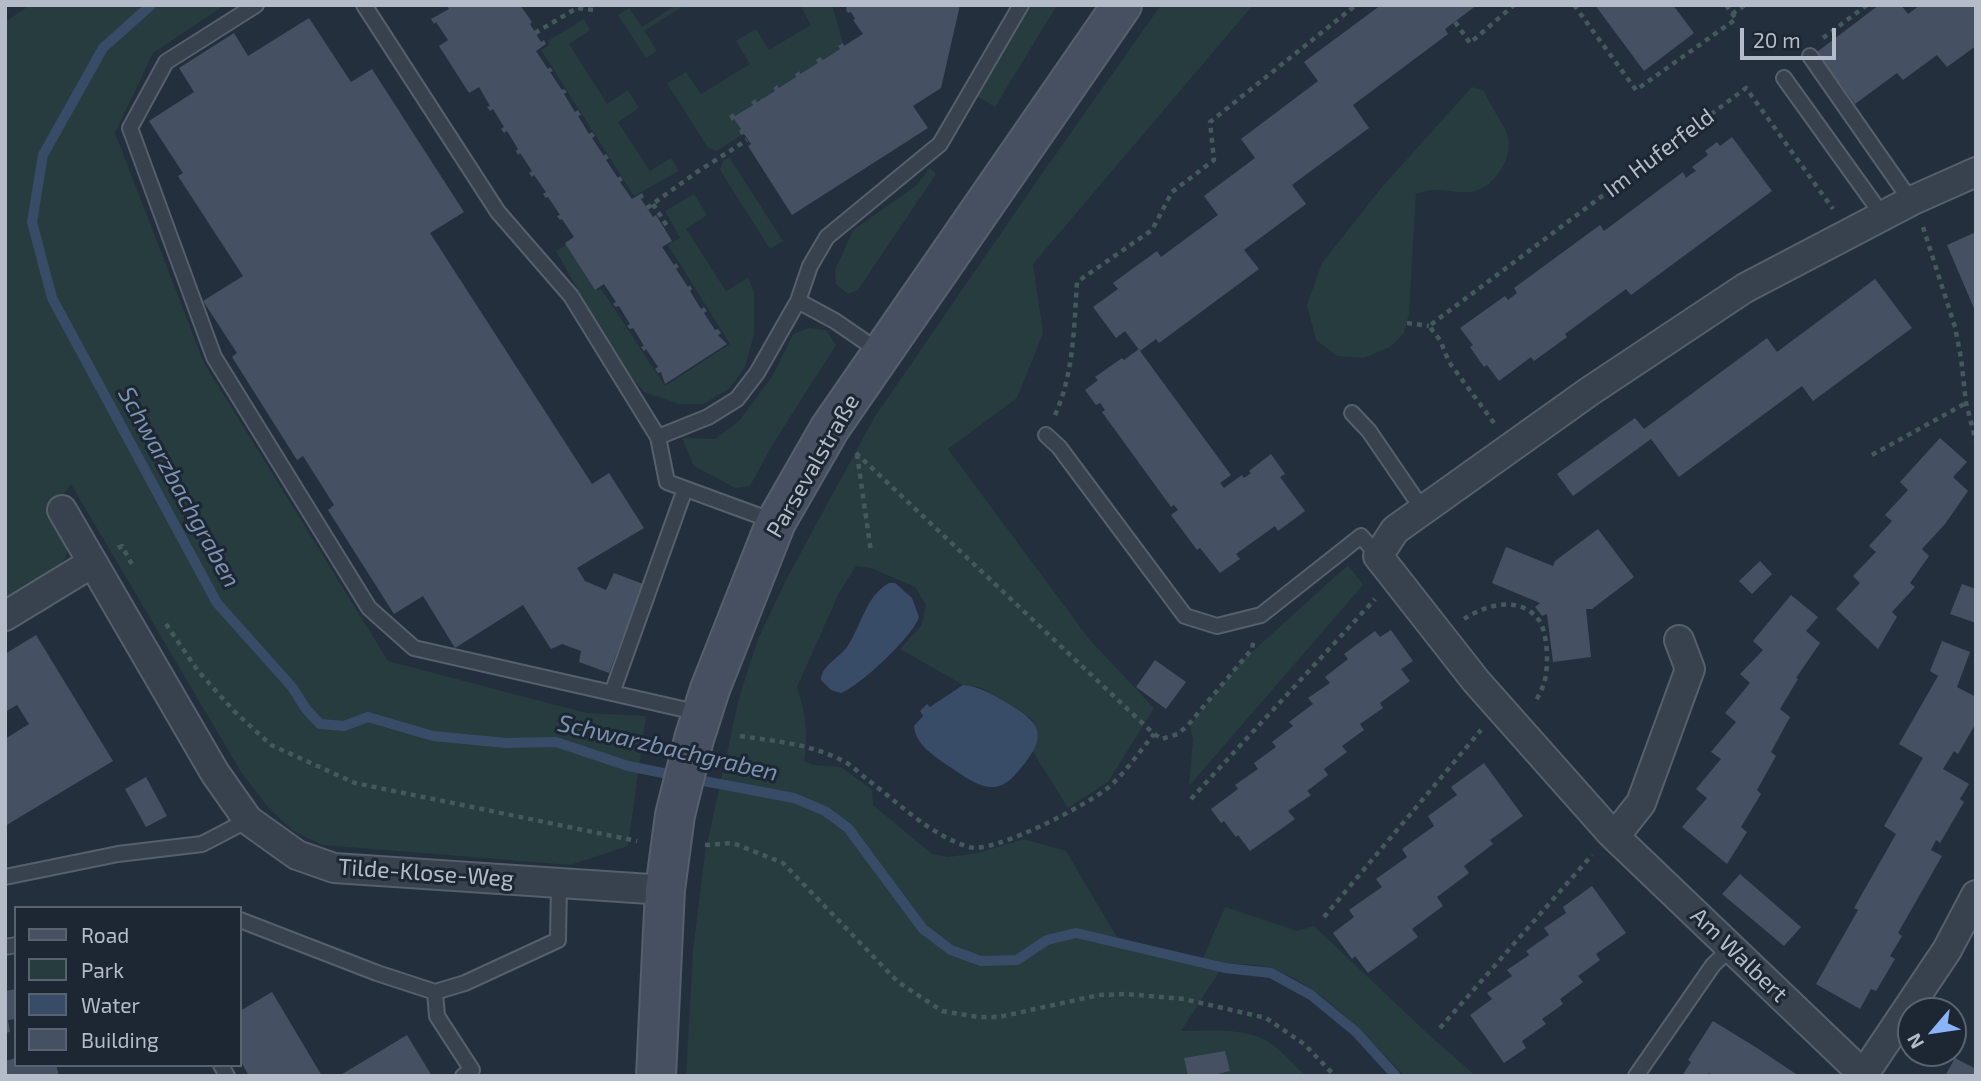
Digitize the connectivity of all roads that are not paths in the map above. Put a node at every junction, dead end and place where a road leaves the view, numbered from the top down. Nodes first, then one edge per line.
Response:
1 (256, 5) edge
2 (364, 5) edge
3 (1021, 5) edge
4 (1122, 5) edge
5 (1811, 51) road end
6 (1784, 78) dead end
7 (1976, 172) edge
8 (1912, 200) junction
9 (1883, 216) junction
10 (797, 301) junction
11 (882, 353) junction
12 (1352, 413) dead end
13 (1046, 435) road end
14 (658, 437) junction
15 (685, 489) junction
16 (62, 510) dead end
17 (1423, 510) junction
18 (776, 522) junction
19 (92, 563) junction
20 (1387, 567) junction
21 (5, 617) edge
22 (1679, 640) dead end
23 (612, 693) junction
24 (698, 727) junction
25 (248, 820) junction
26 (1613, 834) junction
27 (5, 877) edge
28 (559, 883) junction
29 (665, 890) junction
30 (1976, 895) edge
31 (242, 921) edge
32 (1732, 947) junction
33 (435, 992) junction
34 (1865, 1075) edge
35 (463, 1076) edge
36 (656, 1076) edge
37 (1636, 1076) edge

1 - 23 lane
2 - 14 lane
3 - 10 lane
4 - 11 street, Parsevalstraße
5 - 8 lane
6 - 9 lane
7 - 8 street
8 - 9 street
9 - 17 street
10 - 11 lane
10 - 14 lane
11 - 18 street, Parsevalstraße
12 - 17 lane
13 - 20 lane
14 - 15 lane
15 - 18 lane
15 - 23 lane
16 - 19 street, Tilde-Klose-Weg
17 - 20 street
18 - 24 street, Parsevalstraße
19 - 21 street
19 - 25 street, Tilde-Klose-Weg
20 - 26 street, Am Walbert
22 - 26 street
23 - 24 lane
24 - 29 street, Parsevalstraße
25 - 27 lane
25 - 28 street, Tilde-Klose-Weg
26 - 32 street, Am Walbert
28 - 29 street, Tilde-Klose-Weg
28 - 33 lane
29 - 36 street, Parsevalstraße
30 - 34 street, Am Walbert
31 - 33 lane
32 - 34 street, Am Walbert
32 - 37 lane
33 - 35 lane

